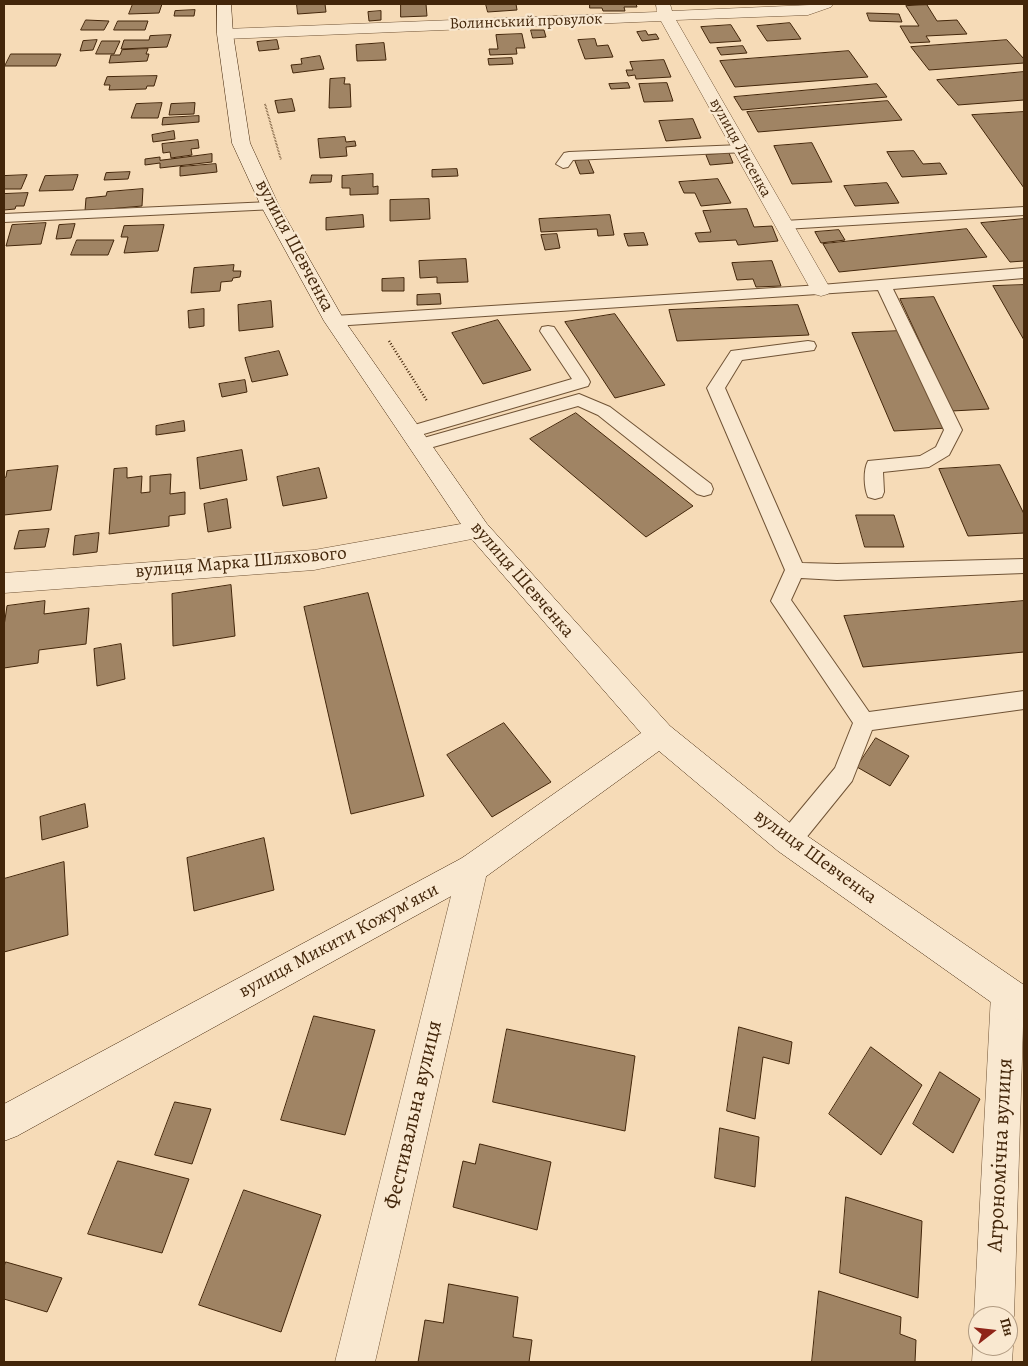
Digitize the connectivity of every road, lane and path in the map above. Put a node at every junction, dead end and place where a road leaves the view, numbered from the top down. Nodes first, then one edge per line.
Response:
1 (224, 4) edge
2 (826, 4) edge
3 (665, 10) edge
4 (225, 34) junction
5 (264, 100) dead end
6 (741, 149) junction
7 (563, 164) dead end
8 (282, 166) dead end
9 (270, 206) junction
10 (1024, 211) edge
11 (4, 218) edge
12 (784, 225) junction
13 (1024, 273) edge
14 (883, 285) junction
15 (821, 290) junction
16 (374, 318) junction
17 (334, 321) junction
18 (548, 331) dead end
19 (808, 346) dead end
20 (441, 423) junction
21 (414, 439) junction
22 (704, 489) dead end
23 (875, 492) dead end
24 (478, 530) junction
25 (1024, 566) edge
26 (795, 570) junction
27 (4, 583) edge
28 (1024, 700) edge
29 (864, 722) junction
30 (660, 736) junction
31 (789, 842) junction
32 (473, 868) junction
33 (1019, 997) edge
34 (4, 1122) edge
35 (995, 1306) edge
36 (355, 1362) edge

1 - 4 street, вулиця Шевченка
2 - 3 street, Волинський провулок
3 - 4 street, Волинський провулок
3 - 6 street, вулиця Лисенка
4 - 9 street, вулиця Шевченка
5 - 8 path
6 - 7 lane
6 - 12 street, вулиця Лисенка
9 - 11 lane
9 - 17 street, вулиця Шевченка
10 - 12 lane
12 - 15 street, вулиця Лисенка
13 - 14 lane
14 - 15 lane
14 - 23 lane
15 - 16 lane
16 - 17 lane
16 - 20 path
17 - 21 street, вулиця Шевченка
18 - 20 lane
19 - 26 lane
20 - 21 lane
21 - 22 lane
21 - 24 street, вулиця Шевченка
24 - 27 street, вулиця Марка Шляхового
24 - 30 street, вулиця Шевченка
25 - 26 lane
26 - 29 lane
28 - 29 lane
29 - 31 lane
30 - 31 street, вулиця Шевченка
30 - 32 street, вулиця Микити Кожумʼяки
31 - 33 street, вулиця Шевченка
32 - 34 street, вулиця Микити Кожумʼяки
32 - 36 street, Фестивальна вулиця
33 - 35 street, Агрономічна вулиця

